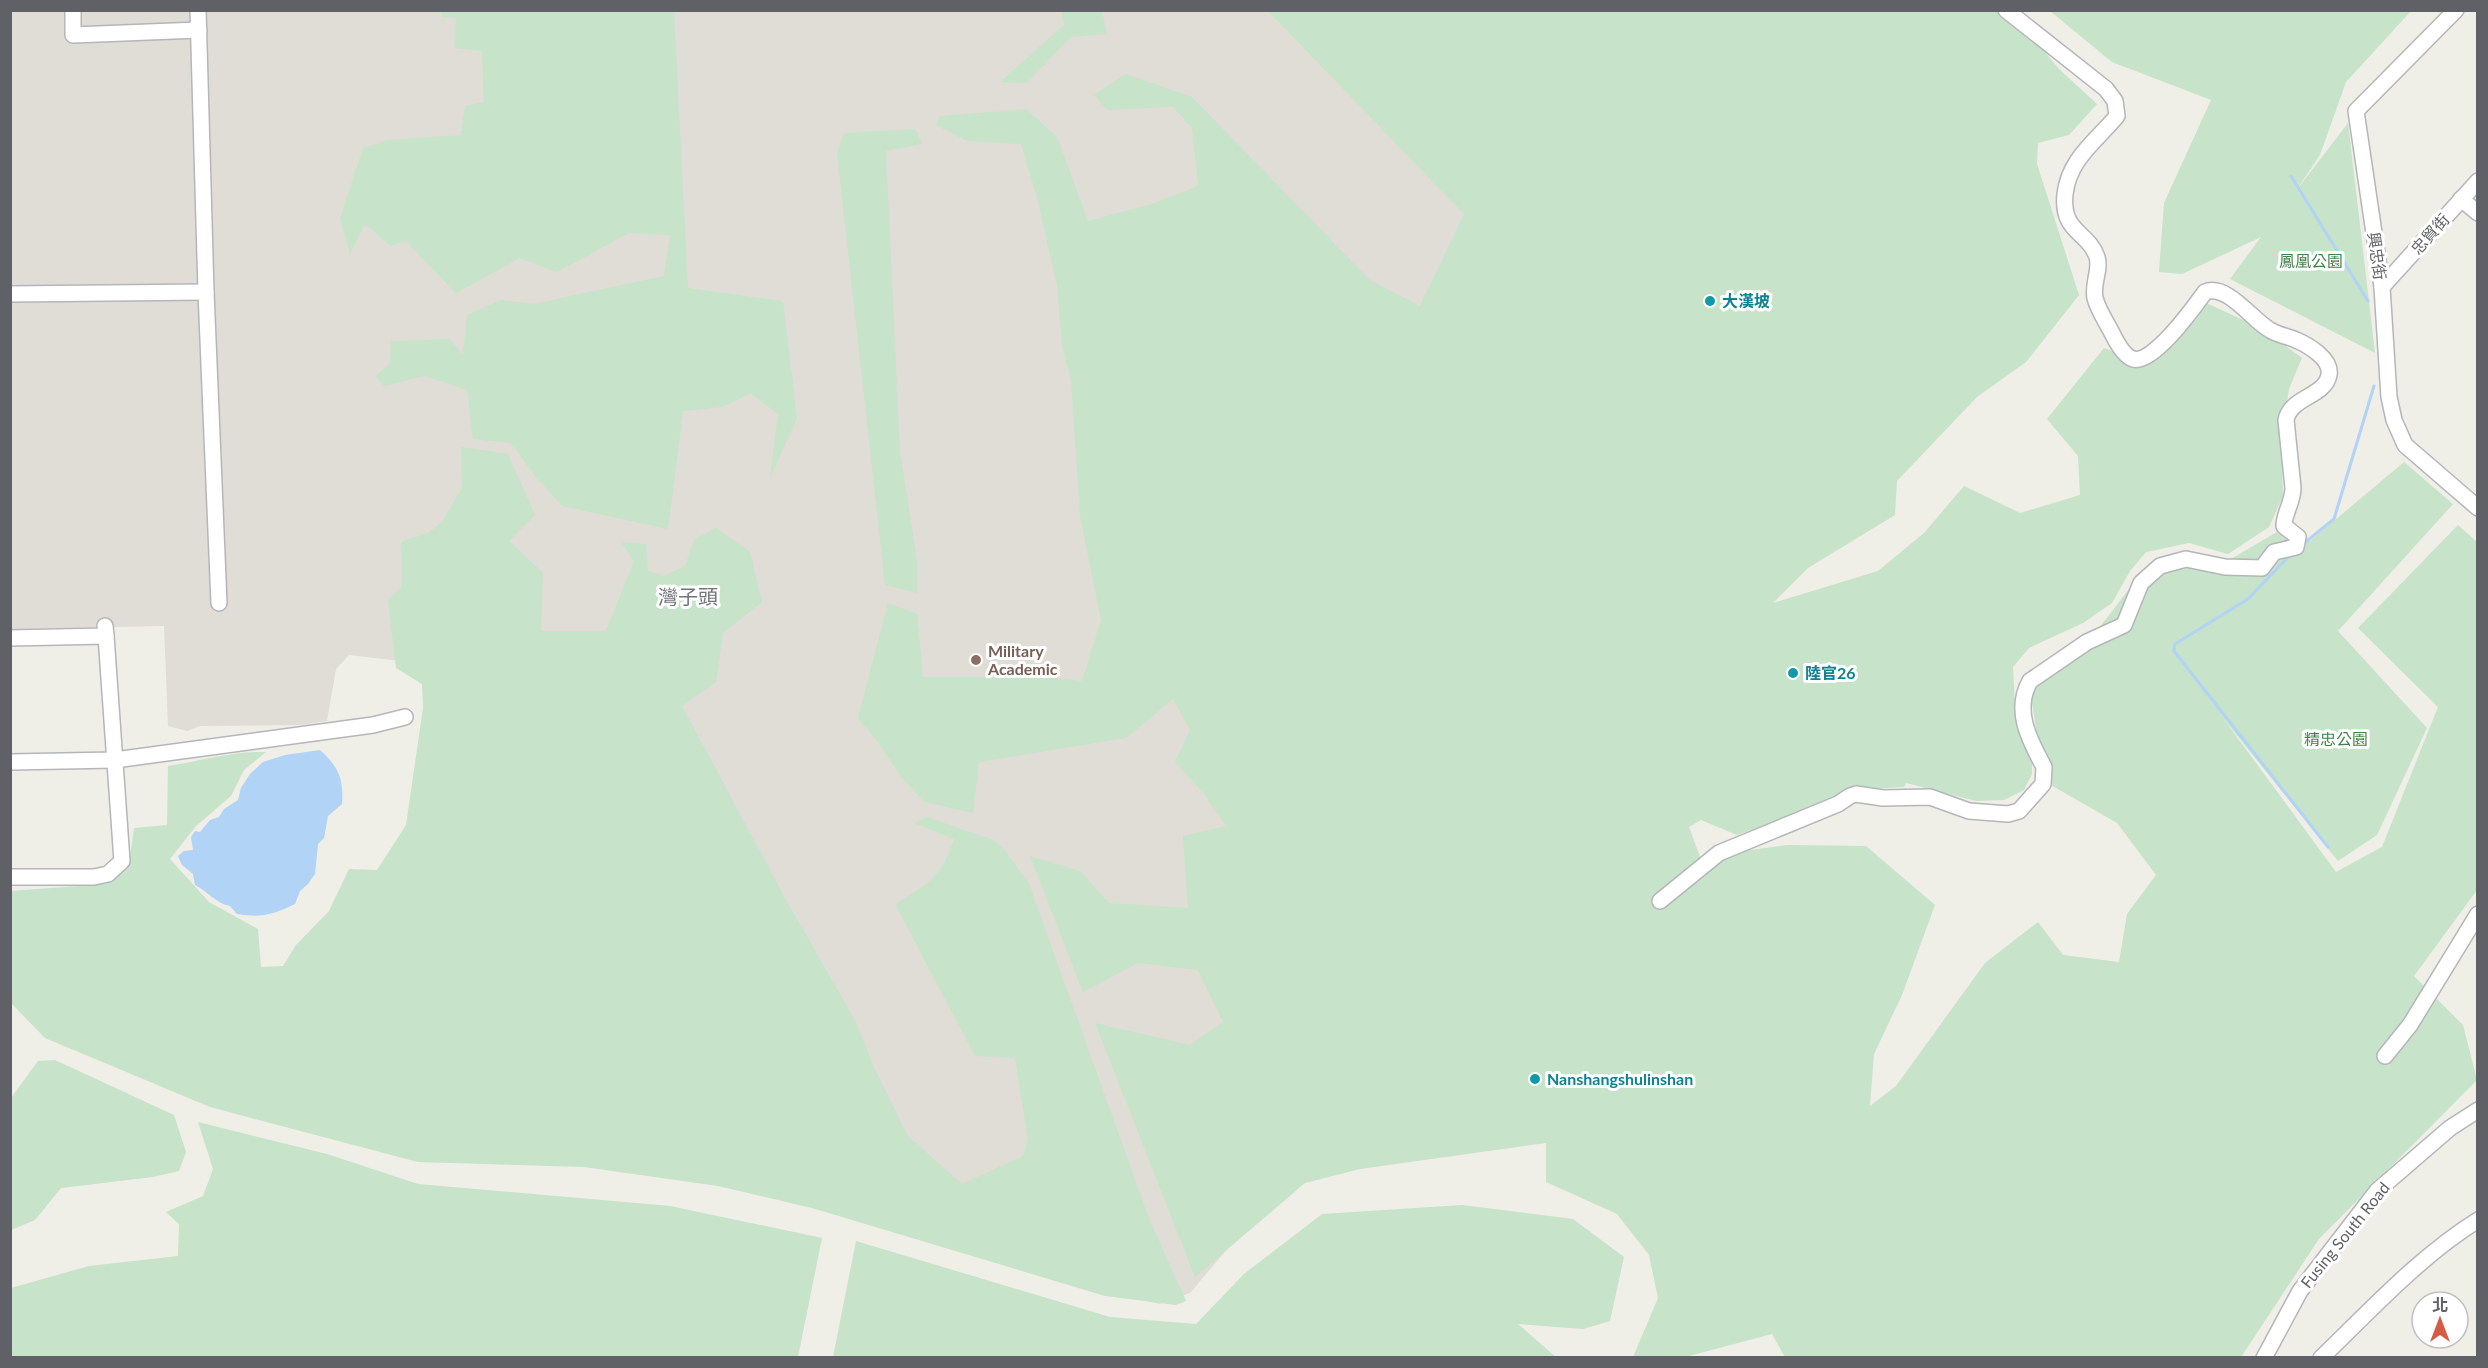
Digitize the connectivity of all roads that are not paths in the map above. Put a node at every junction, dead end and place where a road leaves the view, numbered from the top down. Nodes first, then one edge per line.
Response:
1 (73, 10) edge
2 (198, 10) edge
3 (2006, 10) edge
4 (2456, 10) edge
5 (199, 30) junction
6 (2478, 181) edge
7 (2461, 199) junction
8 (2478, 213) edge
9 (2382, 287) junction
10 (206, 292) junction
11 (10, 294) edge
12 (2476, 504) edge
13 (219, 603) dead end
14 (10, 638) edge
15 (405, 717) dead end
16 (115, 760) junction
17 (10, 762) edge
18 (10, 877) edge
19 (1660, 901) dead end
20 (2478, 914) edge
21 (2385, 1056) dead end
22 (2478, 1110) edge
23 (2478, 1220) edge
24 (2264, 1358) edge
25 (2320, 1358) edge

1 - 5 street
2 - 5 street
3 - 19 street
4 - 9 street, 興忠街
5 - 10 street
6 - 7 street, 忠貿街
7 - 8 street
7 - 9 street, 忠貿街
9 - 12 street, 興忠街
10 - 11 street
10 - 13 street
14 - 16 street
15 - 16 street
16 - 17 street
16 - 18 street
20 - 21 street
22 - 24 street, Fusing South Road
23 - 25 street

